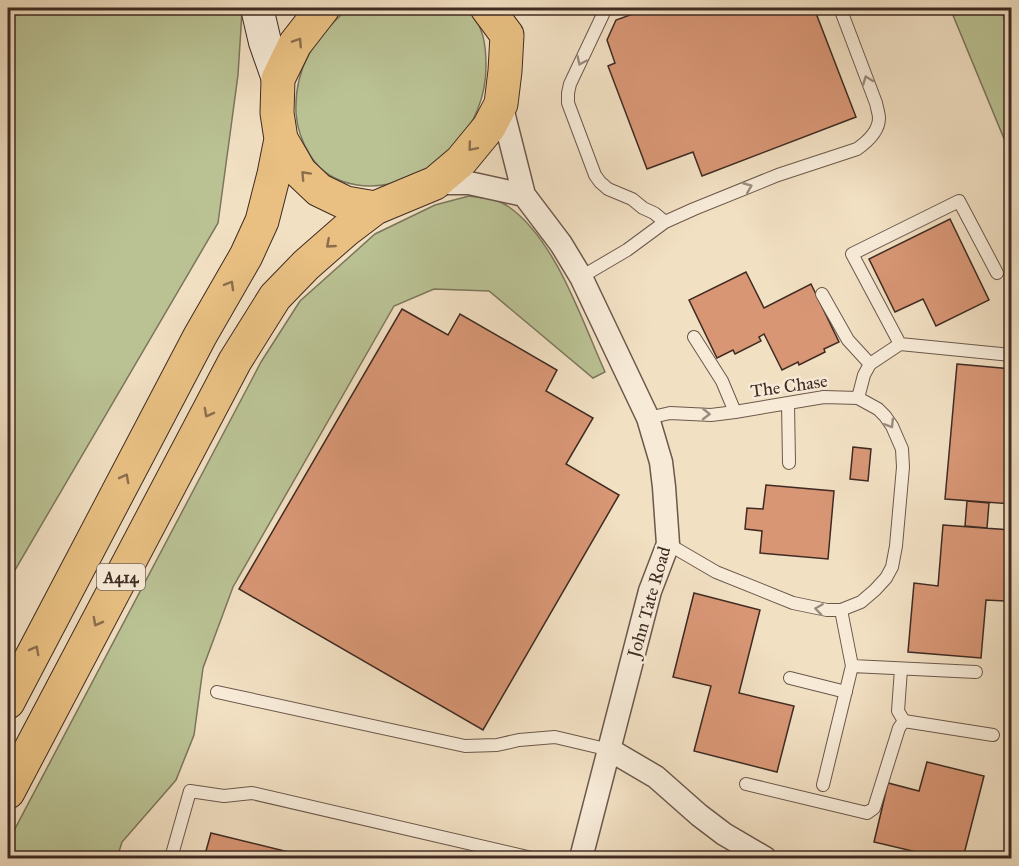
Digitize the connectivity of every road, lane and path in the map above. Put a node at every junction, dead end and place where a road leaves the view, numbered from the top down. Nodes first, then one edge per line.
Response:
1 (257, 8) edge
2 (323, 8) edge
3 (487, 8) edge
4 (606, 8) edge
5 (840, 8) edge
6 (513, 21) edge
7 (278, 79) junction
8 (501, 104) junction
9 (281, 139) junction
10 (435, 183) junction
11 (524, 195) junction
12 (375, 208) junction
13 (665, 222) junction
14 (997, 273) dead end
15 (581, 277) junction
16 (822, 294) dead end
17 (694, 337) dead end
18 (900, 344) junction
19 (1011, 355) edge
20 (870, 364) junction
21 (858, 398) junction
22 (788, 403) junction
23 (735, 412) junction
24 (648, 418) junction
25 (789, 463) dead end
26 (668, 544) junction
27 (841, 610) junction
28 (852, 666) junction
29 (901, 669) junction
30 (976, 672) dead end
31 (790, 678) dead end
32 (216, 692) dead end
33 (846, 692) junction
34 (8, 702) edge
35 (904, 721) junction
36 (993, 735) dead end
37 (610, 750) junction
38 (746, 784) dead end
39 (824, 785) dead end
40 (8, 792) edge
41 (171, 858) edge
42 (532, 858) edge
43 (581, 858) edge
44 (765, 858) edge

1 - 7 main road
7 -> 2 highway
3 - 6 highway
4 -> 13 lane
13 -> 5 lane
6 - 8 highway
7 - 9 highway
8 -> 10 highway
8 - 11 street
12 -> 9 highway
34 -> 9 highway, A414
10 - 11 street
10 - 12 highway
11 - 15 street, John Tate Road
12 -> 40 highway, A414
13 - 15 lane
14 - 18 lane
15 - 24 street, John Tate Road
16 - 20 lane
17 - 23 lane
18 - 19 lane
18 - 20 lane
20 - 21 lane
21 - 22 lane, The Chase
21 -> 27 lane
22 - 23 lane, The Chase
22 - 25 lane
24 -> 23 lane, The Chase
24 - 26 street, John Tate Road
27 -> 26 lane
26 - 37 street, John Tate Road
27 - 28 lane
28 - 29 lane
28 - 33 lane
29 - 30 lane
29 - 35 lane
31 - 33 lane
32 - 37 lane
33 - 39 lane
35 - 36 lane
35 - 38 lane
37 - 43 street, John Tate Road
37 - 44 street
41 - 42 lane

